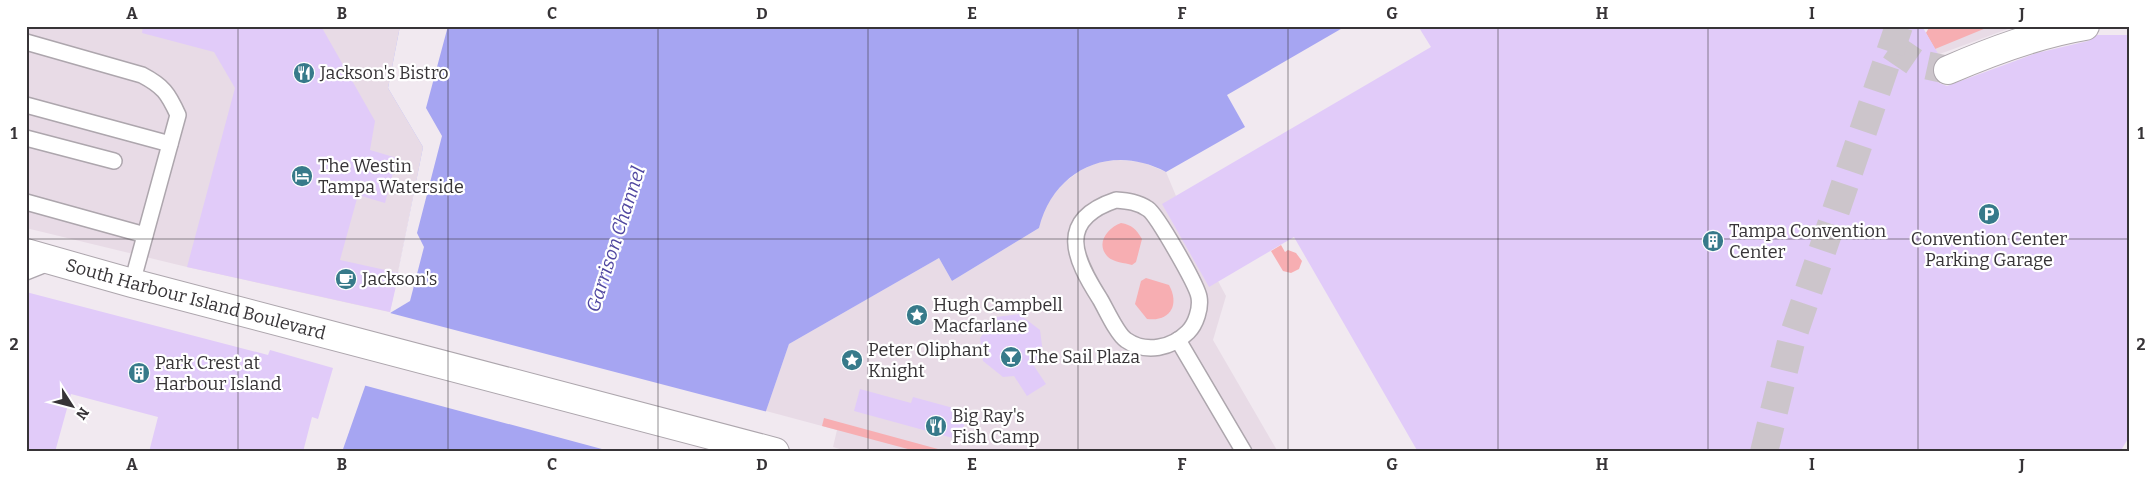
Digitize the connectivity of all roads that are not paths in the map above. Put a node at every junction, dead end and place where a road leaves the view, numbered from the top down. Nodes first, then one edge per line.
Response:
1 (2085, 26) edge
2 (26, 42) edge
3 (1948, 70) tunnel mouth
4 (26, 105) edge
5 (26, 138) edge
6 (170, 144) junction
7 (114, 161) dead end
8 (26, 202) edge
9 (145, 235) junction
10 (26, 253) edge
11 (54, 261) junction
12 (26, 272) edge
13 (132, 283) junction
14 (1178, 340) junction
15 (775, 452) edge
16 (1244, 452) edge

1 - 3 street
2 - 6 lane
4 - 6 lane
5 - 7 lane
6 - 9 lane
8 - 9 lane
9 - 13 lane
10 - 11 street, South Harbour Island Boulevard
11 - 12 lane
11 - 13 street, South Harbour Island Boulevard
13 - 15 street, South Harbour Island Boulevard
14 - 14 lane
14 - 16 lane

